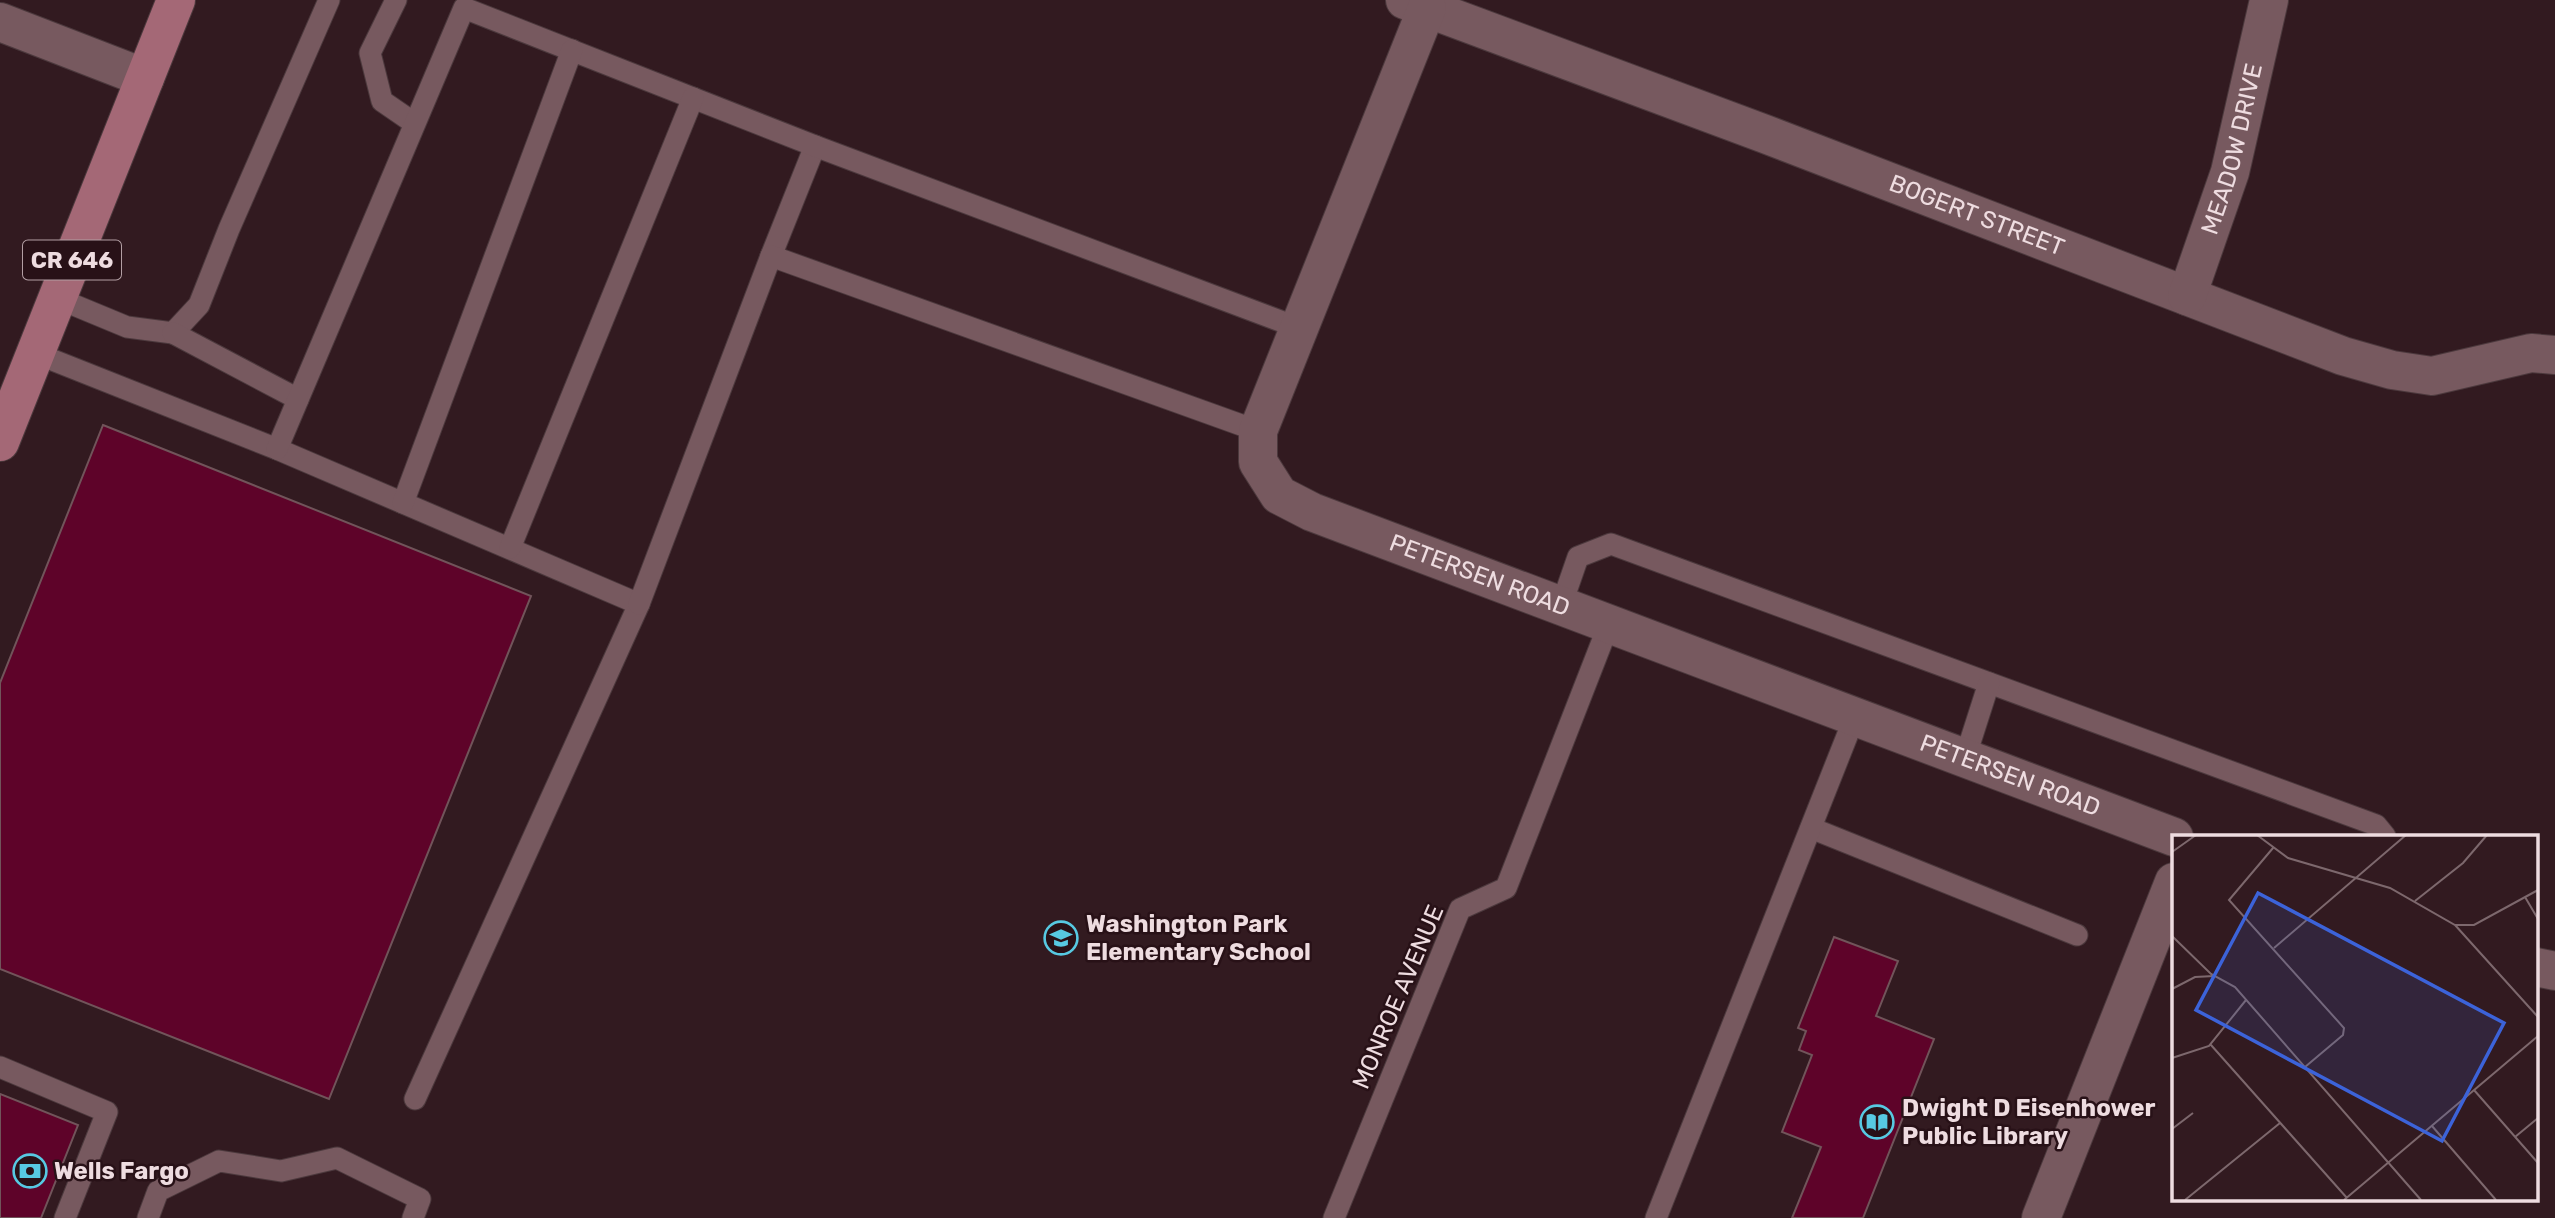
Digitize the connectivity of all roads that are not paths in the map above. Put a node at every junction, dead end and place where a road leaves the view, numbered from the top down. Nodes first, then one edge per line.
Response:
1 (176, 0) edge
2 (329, 0) edge
3 (396, 0) edge
4 (2269, 0) edge
5 (1416, 4) edge
6 (0, 22) edge
7 (572, 50) junction
8 (145, 78) junction
9 (693, 98) junction
10 (414, 123) junction
11 (815, 146) junction
12 (771, 256) junction
13 (2187, 296) junction
14 (57, 298) junction
15 (1299, 328) junction
16 (173, 333) junction
17 (35, 353) junction
18 (2555, 355) edge
19 (298, 399) junction
20 (1258, 432) junction
21 (0, 442) edge
22 (277, 449) junction
23 (403, 503) junction
24 (510, 548) junction
25 (639, 604) junction
26 (1561, 606) junction
27 (1609, 624) junction
28 (1989, 683) junction
29 (1855, 716) junction
30 (1965, 758) junction
31 (1811, 828) junction
32 (2384, 835) edge
33 (2172, 836) edge
34 (2172, 887) edge
35 (2077, 935) dead end
36 (0, 1067) edge
37 (415, 1099) dead end
38 (65, 1218) edge
39 (148, 1218) edge
40 (413, 1218) edge
41 (1334, 1218) edge
42 (1656, 1218) edge
43 (2041, 1218) edge

1 - 8 main road, CR 646
2 - 16 lane
3 - 10 lane
4 - 13 street, MEADOW DRIVE
5 - 13 street, BOGERT STREET
5 - 15 street, PETERSEN ROAD
6 - 8 street
7 - 9 lane
7 - 10 lane
7 - 23 lane
8 - 14 main road, CR 646
9 - 11 lane
9 - 24 lane
10 - 19 lane
11 - 12 lane
11 - 15 lane
12 - 20 lane
12 - 25 lane
13 - 18 street, BOGERT STREET
14 - 16 lane
14 - 17 main road, CR 646
15 - 20 street, PETERSEN ROAD
16 - 19 lane
17 - 21 main road, CR 646
17 - 22 lane
19 - 22 lane
20 - 26 street, PETERSEN ROAD
22 - 23 lane
23 - 24 lane
24 - 25 lane
25 - 37 lane
26 - 27 street, PETERSEN ROAD
26 - 28 lane
27 - 29 street, PETERSEN ROAD
27 - 41 lane, MONROE AVENUE
28 - 30 lane
28 - 32 lane
29 - 30 street, PETERSEN ROAD
29 - 31 lane
30 - 33 street, PETERSEN ROAD
31 - 35 lane
31 - 42 lane
34 - 43 street
36 - 38 lane
39 - 40 lane

